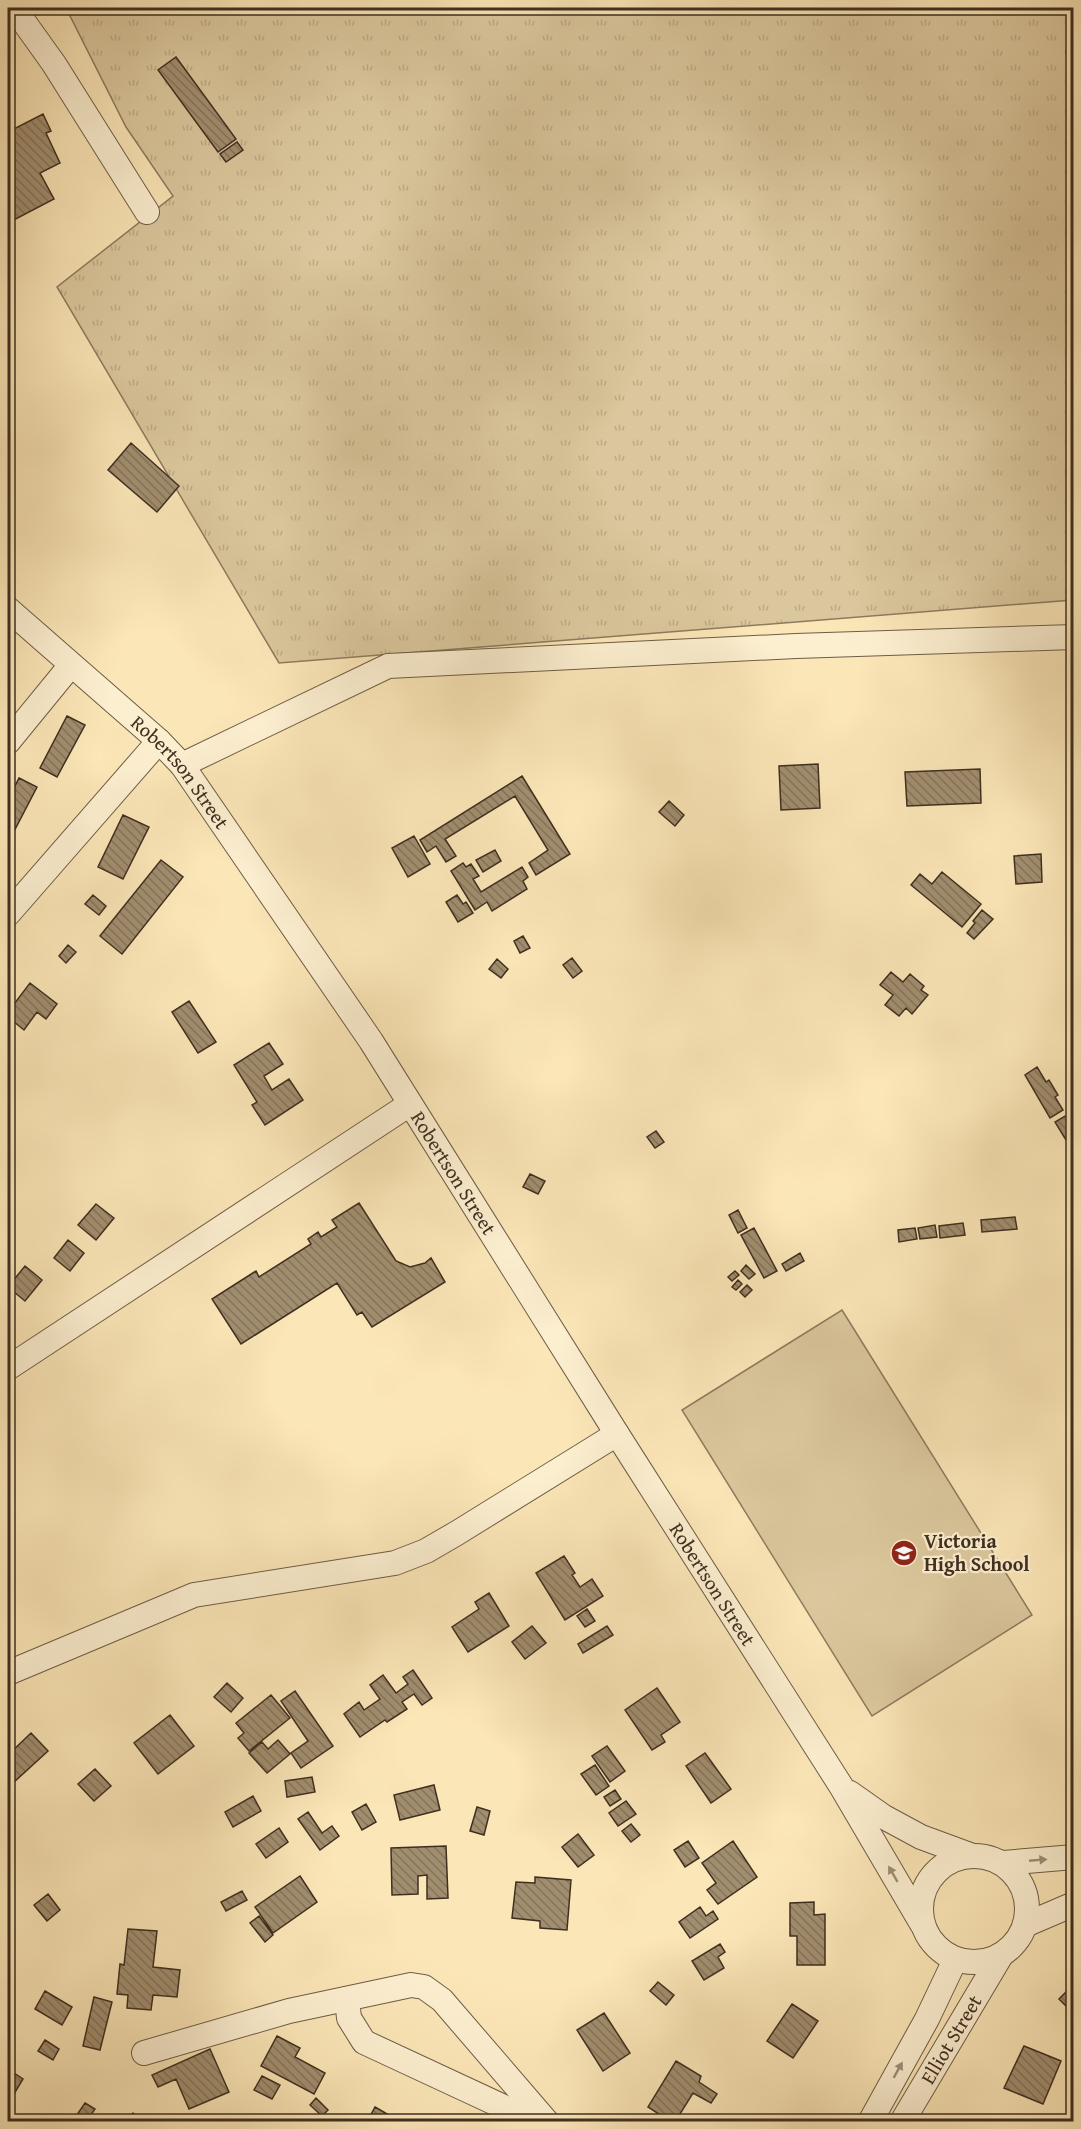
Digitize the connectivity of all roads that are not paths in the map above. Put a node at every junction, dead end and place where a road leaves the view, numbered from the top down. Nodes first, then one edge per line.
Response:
1 (14, 8) edge
2 (147, 212) dead end
3 (8, 609) edge
4 (1074, 637) edge
5 (71, 665) junction
6 (159, 741) junction
7 (8, 742) edge
8 (182, 765) junction
9 (8, 914) edge
10 (410, 1104) junction
11 (8, 1368) edge
12 (617, 1434) junction
13 (8, 1673) edge
14 (841, 1786) junction
15 (970, 1856) junction
16 (1074, 1857) edge
17 (1003, 1863) junction
18 (1074, 1904) edge
19 (922, 1924) junction
20 (1025, 1925) junction
21 (1000, 1957) junction
22 (955, 1960) junction
23 (347, 1999) junction
24 (144, 2053) dead end
25 (536, 2121) edge
26 (547, 2121) edge
27 (870, 2121) edge
28 (902, 2121) edge

1 - 2 street
3 - 5 street, Robertson Street
4 - 8 street
5 - 6 street, Robertson Street
5 - 7 street
6 - 8 street, Robertson Street
6 - 9 street
8 - 10 street, Robertson Street
10 - 11 street
10 - 12 street, Robertson Street
12 - 13 street
12 - 14 street, Robertson Street
14 - 15 street, Robertson Street
19 -> 14 street, Robertson Street
15 - 17 street
15 - 19 street
17 -> 16 street
17 - 20 street
18 - 20 street
19 - 22 street
20 - 21 street
21 - 22 street
21 - 28 street, Elliot Street
27 -> 22 street, Elliot Street
23 - 24 street
23 - 25 street
23 - 26 street

